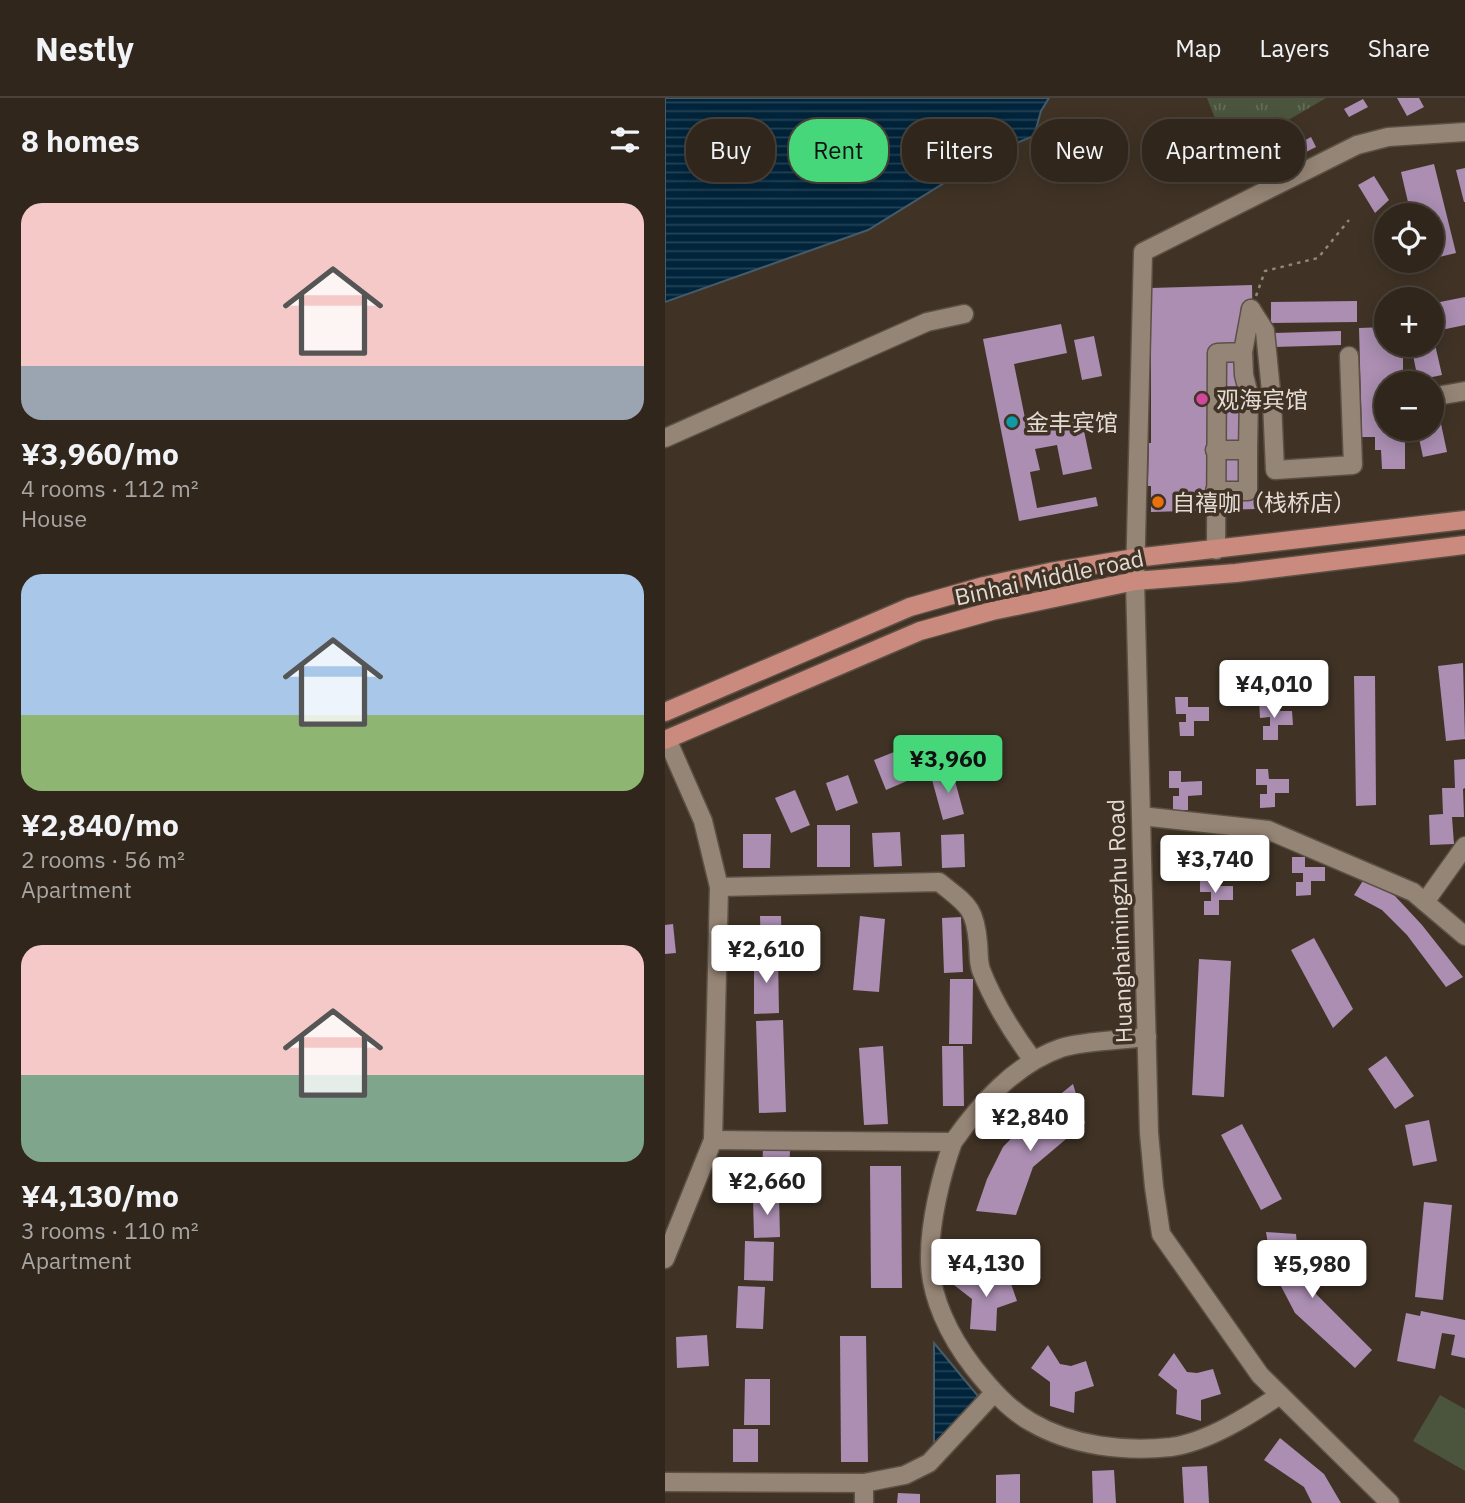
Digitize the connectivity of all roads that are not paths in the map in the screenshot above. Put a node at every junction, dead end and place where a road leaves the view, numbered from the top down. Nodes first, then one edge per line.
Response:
1 (1465, 132) edge
2 (964, 314) dead end
3 (1243, 352) junction
4 (1349, 356) dead end
5 (1465, 391) edge
6 (1444, 395) edge
7 (1249, 401) junction
8 (1272, 401) junction
9 (665, 438) edge
10 (1215, 450) junction
11 (1248, 450) junction
12 (1215, 491) junction
13 (1465, 520) edge
14 (1465, 545) edge
15 (1216, 550) junction
16 (1135, 558) junction
17 (1135, 581) junction
18 (665, 712) edge
19 (666, 739) edge
20 (1140, 816) junction
21 (1465, 846) edge
22 (719, 887) junction
23 (1426, 902) junction
24 (1465, 936) edge
25 (1147, 1037) junction
26 (1033, 1060) junction
27 (713, 1140) junction
28 (953, 1142) junction
29 (665, 1259) edge
30 (995, 1393) junction
31 (1280, 1395) junction
32 (665, 1482) edge
33 (864, 1483) junction
34 (865, 1503) edge
35 (1389, 1503) edge

1 - 16 street, Huanghaimingzhu Road
2 - 9 street
3 - 7 street
3 - 8 street
3 - 10 street
4 - 8 street
5 - 6 street
7 - 8 street
7 - 11 street
10 - 11 street
10 - 12 street
11 - 12 street
12 - 15 street
13 - 15 main road, Binhai Middle road
14 - 17 main road, Binhai Middle road
15 - 16 main road, Binhai Middle road
16 - 17 street, Huanghaimingzhu Road
16 - 18 main road, Binhai Middle road
17 - 19 main road, Binhai Middle road
17 - 20 street, Huanghaimingzhu Road
19 - 22 street
20 - 23 street
20 - 25 street, Huanghaimingzhu Road
21 - 23 street
22 - 26 street
22 - 27 street
23 - 24 street
25 - 26 street
25 - 31 street, Huanghaimingzhu Road
26 - 28 street
27 - 28 street
27 - 29 street
28 - 30 street
30 - 31 street
30 - 33 street
31 - 35 street, Huanghaimingzhu Road
32 - 33 street
33 - 34 street

